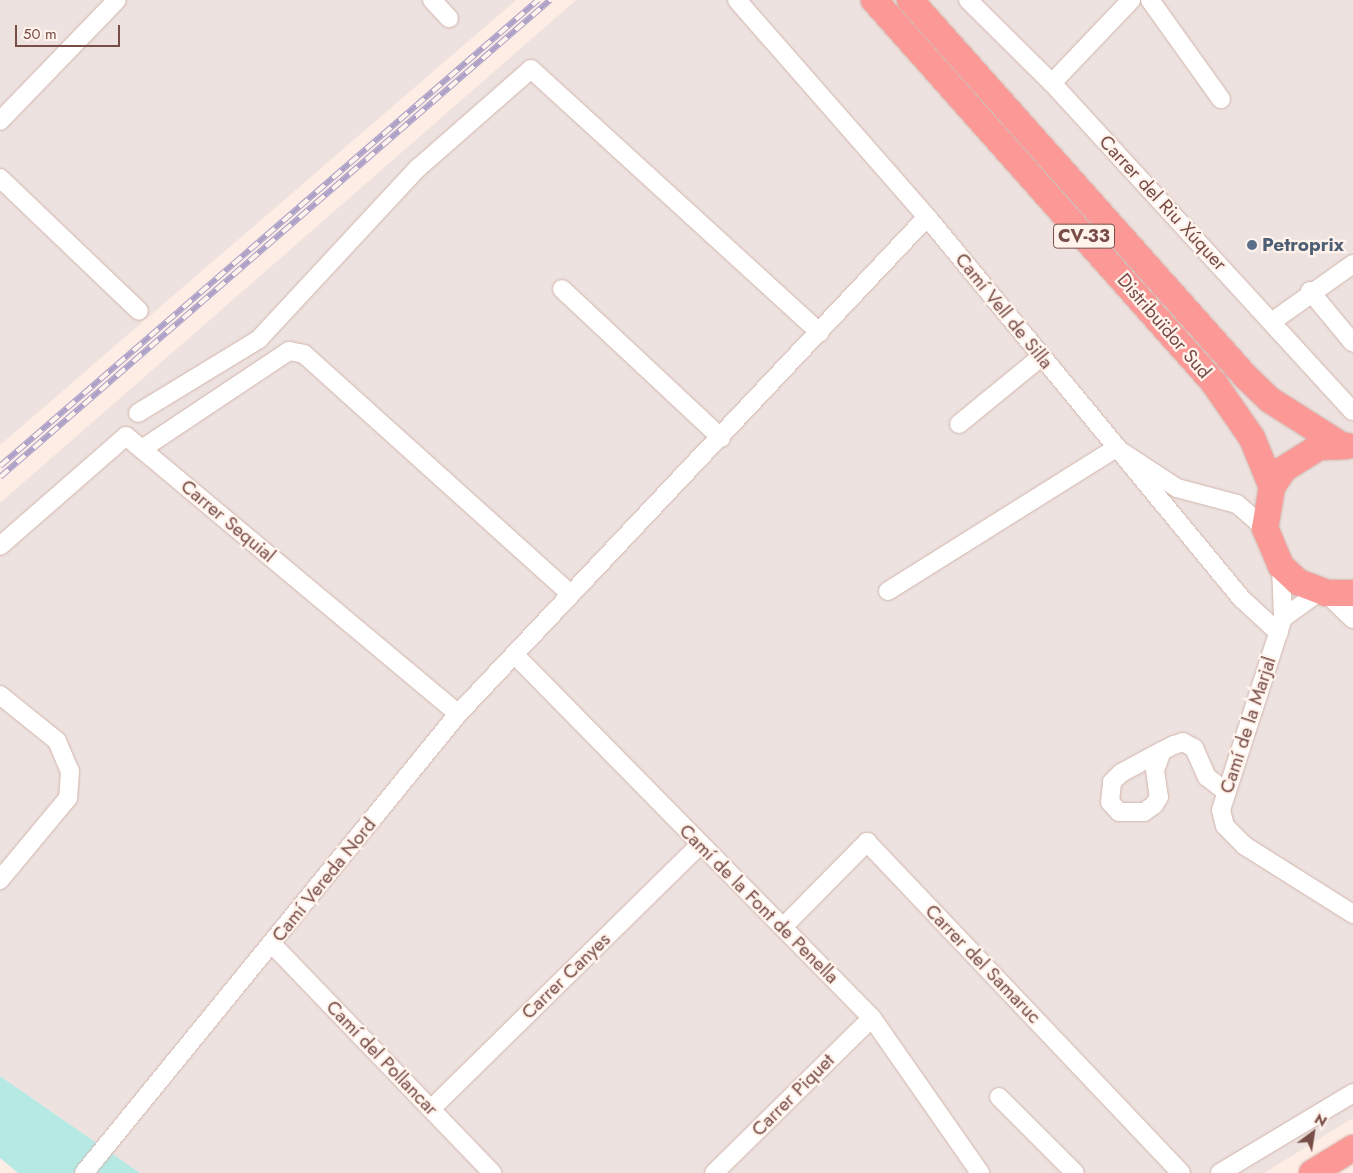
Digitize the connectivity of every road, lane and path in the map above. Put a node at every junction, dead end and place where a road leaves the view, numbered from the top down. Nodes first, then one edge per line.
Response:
1 (432, 0) edge
2 (737, 0) edge
3 (874, 0) edge
4 (910, 0) edge
5 (968, 0) edge
6 (1131, 0) edge
7 (1150, 0) edge
8 (115, 1) edge
9 (448, 18) dead end
10 (1052, 83) junction
11 (1221, 99) dead end
12 (0, 121) edge
13 (0, 178) edge
14 (927, 217) junction
15 (1353, 264) edge
16 (562, 289) dead end
17 (1310, 292) junction
18 (139, 311) dead end
19 (1273, 321) junction
20 (820, 333) junction
21 (1353, 343) edge
22 (1042, 357) junction
23 (1353, 411) edge
24 (138, 413) dead end
25 (959, 424) dead end
26 (721, 438) junction
27 (1347, 446) edge
28 (1116, 448) junction
29 (142, 449) junction
30 (1272, 487) junction
31 (1265, 528) junction
32 (0, 546) edge
33 (1280, 566) junction
34 (888, 590) dead end
35 (1323, 592) junction
36 (1353, 593) edge
37 (571, 594) junction
38 (1353, 619) edge
39 (1281, 626) junction
40 (515, 655) junction
41 (0, 695) edge
42 (458, 714) junction
43 (1162, 752) dead end
44 (1225, 791) junction
45 (701, 844) junction
46 (0, 880) edge
47 (1353, 914) edge
48 (783, 928) junction
49 (272, 944) junction
50 (872, 1018) junction
51 (1353, 1092) edge
52 (999, 1097) dead end
53 (431, 1109) junction
54 (1353, 1148) edge
55 (84, 1173) edge
56 (492, 1173) edge
57 (714, 1173) edge
58 (980, 1173) edge
59 (1075, 1173) edge
60 (1181, 1173) edge
61 (1220, 1173) edge
62 (1312, 1173) edge

1 - 9 street
2 - 14 street, Camí Vell de Silla
3 - 30 highway, Distribuïdor Sud / CV-33
4 - 27 highway, Distribuïdor Sud / CV-33
5 - 10 street, Carrer del Riu Xúquer
6 - 10 street
7 - 11 street
8 - 12 street
10 - 19 street, Carrer del Riu Xúquer
13 - 18 street
14 - 20 street
14 - 22 street, Camí Vell de Silla
15 - 17 street
16 - 26 street
17 - 19 street
17 - 21 street
19 - 23 street, Carrer del Riu Xúquer
20 - 24 street
20 - 26 street
22 - 25 street
22 - 28 street, Camí Vell de Silla
26 - 37 street, Camí Vereda Nord
27 - 30 highway, CV-33
28 - 31 street
28 - 34 street
28 - 39 street, Camí Vell de Silla
29 - 32 street, Carrer Sequial
29 - 37 street
29 - 42 street, Carrer Sequial
30 - 31 highway
31 - 33 highway
33 - 35 highway
33 - 39 street, Camí de la Marjal
35 - 36 highway
35 - 38 street
35 - 39 street
37 - 40 street, Camí Vereda Nord
39 - 44 street, Camí de la Marjal
40 - 42 street, Camí Vereda Nord
40 - 45 street, Camí de la Font de Penella
41 - 46 street
42 - 49 street, Camí Vereda Nord
43 - 44 street
44 - 47 street, Camí de la Marjal
45 - 48 street, Camí de la Font de Penella
45 - 53 street, Carrer Canyes
48 - 50 street, Camí de la Font de Penella
48 - 60 street, Carrer del Samaruc
49 - 53 street, Camí del Pollancar
49 - 55 street, Camí Vereda Nord
50 - 57 street, Carrer Piquet
50 - 58 street, Camí de la Font de Penella
51 - 61 street
52 - 59 street
53 - 56 street, Camí del Pollancar
54 - 62 highway

